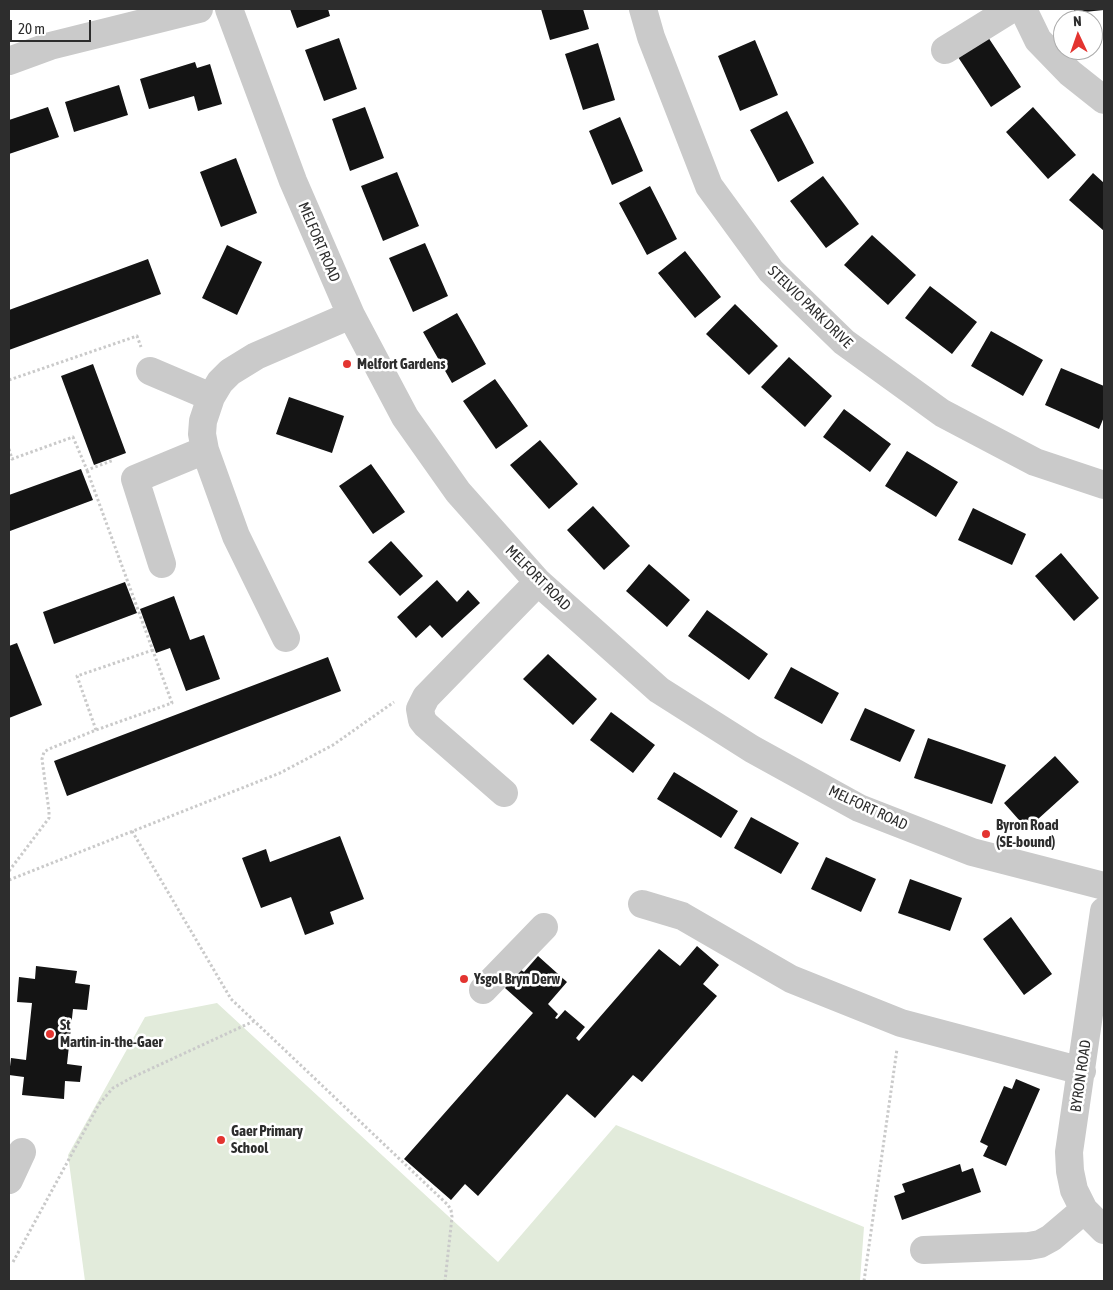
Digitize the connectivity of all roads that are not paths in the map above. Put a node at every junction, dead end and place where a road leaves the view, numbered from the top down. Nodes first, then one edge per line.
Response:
1 (199, 9) edge
2 (229, 9) edge
3 (643, 9) edge
4 (1011, 9) edge
5 (1023, 9) edge
6 (945, 50) dead end
7 (9, 61) edge
8 (1104, 100) edge
9 (351, 315) junction
10 (150, 371) road end
11 (211, 397) junction
12 (205, 450) junction
13 (1104, 485) edge
14 (162, 564) dead end
15 (538, 582) junction
16 (286, 638) dead end
17 (504, 793) dead end
18 (1104, 886) edge
19 (642, 904) dead end
20 (1104, 911) edge
21 (544, 927) dead end
22 (483, 990) dead end
23 (1082, 1071) junction
24 (22, 1152) dead end
25 (9, 1180) edge
26 (1084, 1210) junction
27 (1104, 1230) edge
28 (924, 1250) dead end

1 - 7 street
2 - 9 street, MELFORT ROAD
3 - 13 street, STELVIO PARK DRIVE
4 - 6 street
5 - 8 street
9 - 11 street
9 - 15 street, MELFORT ROAD
10 - 11 street
11 - 12 street
12 - 14 street
12 - 16 street
15 - 17 street
15 - 18 street, MELFORT ROAD
19 - 23 street
20 - 23 street, BYRON ROAD
21 - 22 street
23 - 26 street, BYRON ROAD
24 - 25 street
26 - 27 street, BYRON ROAD
26 - 28 street

